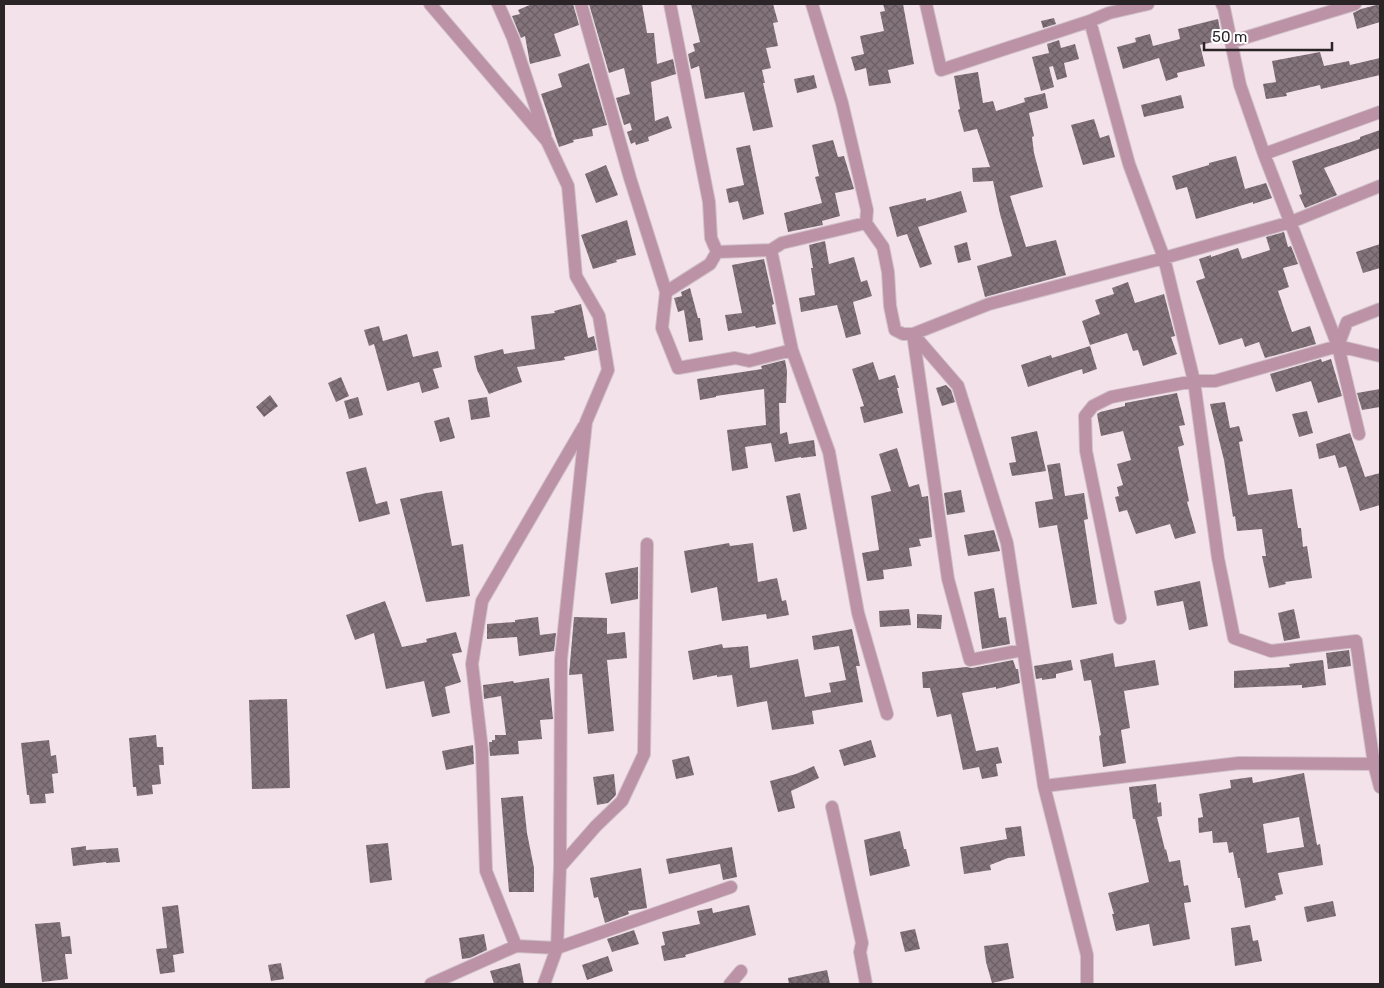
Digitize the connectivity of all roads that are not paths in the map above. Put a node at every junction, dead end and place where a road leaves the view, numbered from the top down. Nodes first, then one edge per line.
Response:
1 (430, 4) edge
2 (498, 4) edge
3 (581, 4) edge
4 (670, 4) edge
5 (812, 4) edge
6 (926, 4) edge
7 (1148, 4) edge
8 (1222, 4) edge
9 (1355, 4) edge
10 (1090, 21) junction
11 (1231, 42) junction
12 (1380, 112) edge
13 (547, 142) junction
14 (1264, 154) junction
15 (1380, 186) edge
16 (1291, 222) junction
17 (866, 223) junction
18 (771, 250) junction
19 (717, 252) junction
20 (1164, 258) junction
21 (666, 292) junction
22 (1380, 309) edge
23 (913, 334) junction
24 (1338, 346) junction
25 (792, 350) junction
26 (1380, 356) edge
27 (1194, 381) junction
28 (586, 422) junction
29 (1359, 434) dead end
30 (647, 544) dead end
31 (1120, 618) dead end
32 (1022, 650) junction
33 (887, 714) dead end
34 (1377, 764) edge
35 (1044, 786) junction
36 (1380, 787) edge
37 (832, 807) dead end
38 (560, 867) junction
39 (731, 887) dead end
40 (516, 946) junction
41 (558, 948) junction
42 (741, 971) dead end
43 (432, 984) edge
44 (544, 984) edge
45 (730, 984) edge
46 (866, 984) edge
47 (1087, 984) edge

1 - 13 street
2 - 13 street
3 - 21 street
4 - 19 street
5 - 17 street
6 - 10 street
7 - 10 street
8 - 11 street
9 - 11 street
10 - 20 street
11 - 14 street
12 - 14 street
13 - 28 street
14 - 16 street
15 - 16 street
16 - 20 street
16 - 24 street
17 - 18 street
17 - 23 street
18 - 19 street
18 - 25 street
19 - 21 street
20 - 23 street
20 - 27 street
21 - 25 street
22 - 24 street
23 - 32 street
23 - 32 street
24 - 26 street
24 - 27 street
24 - 29 street
25 - 33 street
27 - 31 street
27 - 34 street
28 - 38 street
28 - 40 street
30 - 38 street
32 - 35 street
34 - 35 street
34 - 36 street
35 - 47 street
37 - 46 street
38 - 41 street
39 - 41 street
40 - 41 street
40 - 43 street
41 - 44 street
42 - 45 street

